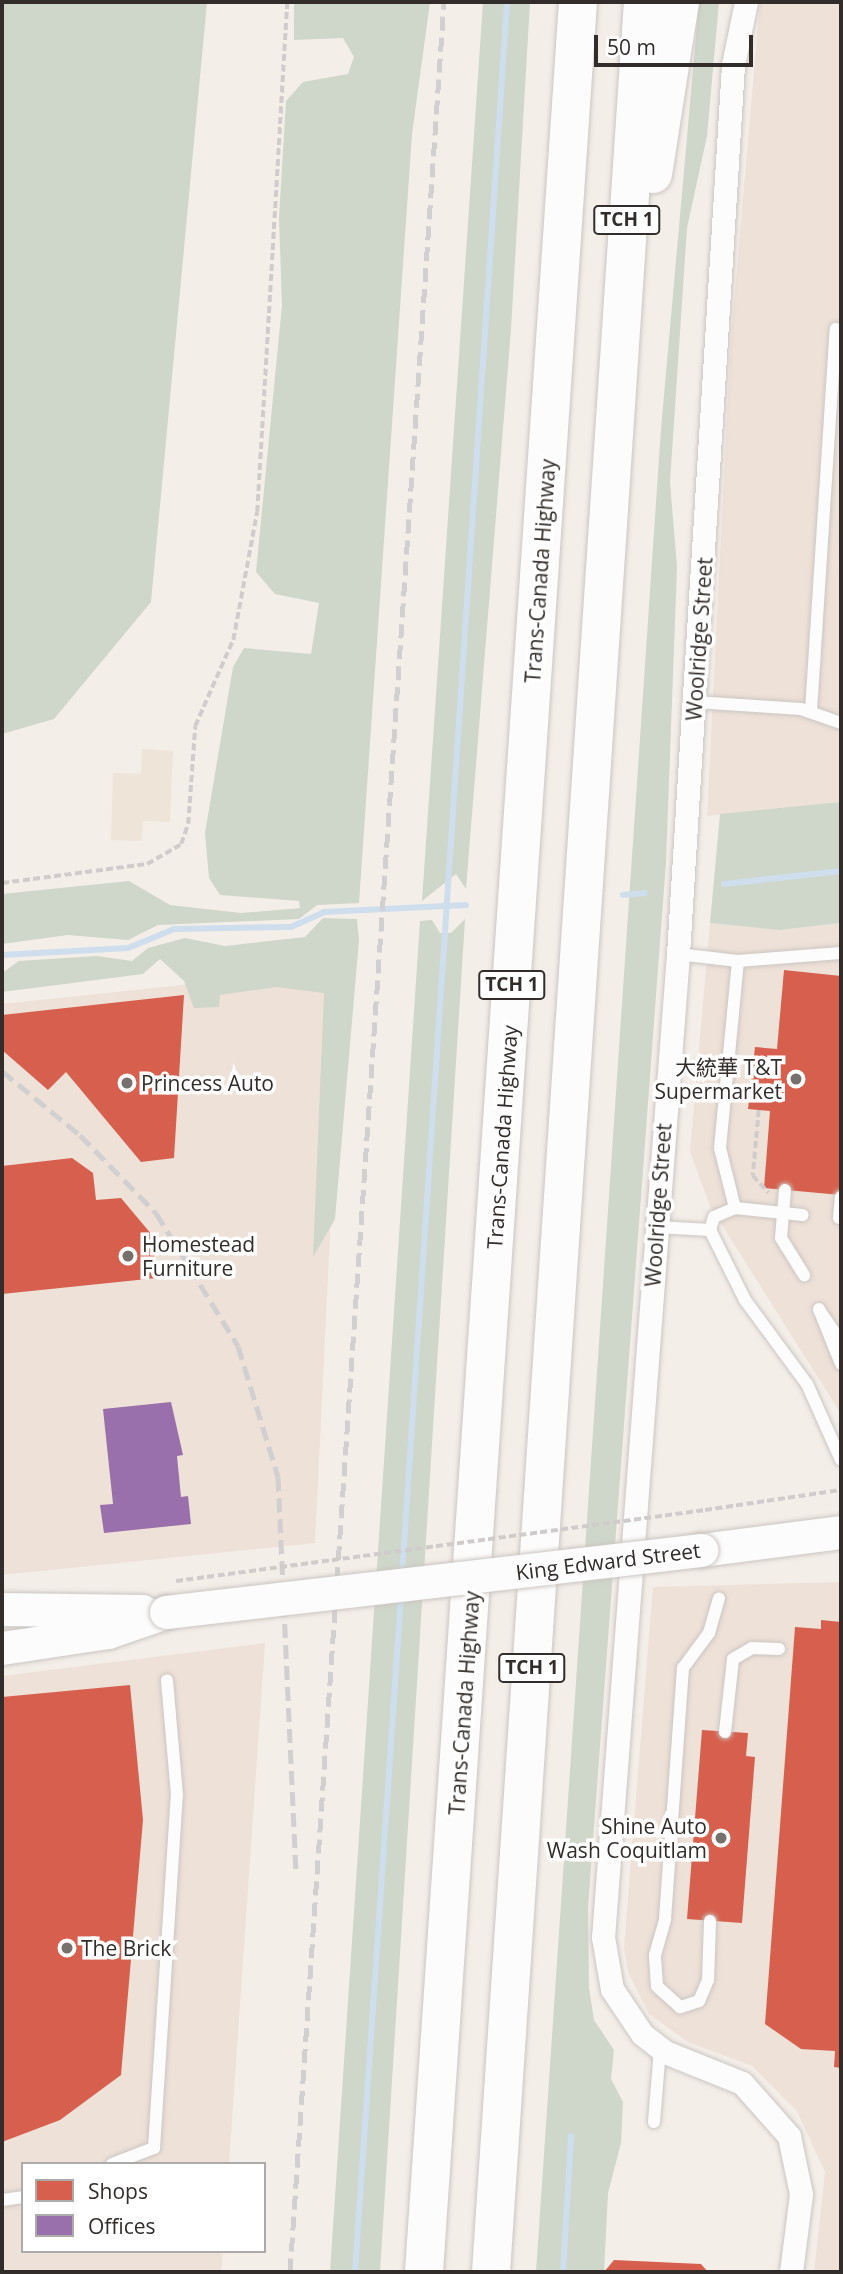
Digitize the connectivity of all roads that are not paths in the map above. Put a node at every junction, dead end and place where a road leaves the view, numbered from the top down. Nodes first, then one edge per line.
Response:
1 (579, 2) edge
2 (643, 2) edge
3 (680, 2) edge
4 (746, 2) edge
5 (836, 329) dead end
6 (838, 344) edge
7 (612, 439) junction
8 (695, 702) junction
9 (810, 711) junction
10 (841, 723) edge
11 (841, 953) edge
12 (678, 954) junction
13 (738, 961) junction
14 (785, 1194) road end
15 (841, 1198) edge
16 (735, 1208) junction
17 (782, 1213) junction
18 (803, 1214) dead end
19 (839, 1218) dead end
20 (657, 1227) junction
21 (710, 1230) junction
22 (804, 1275) dead end
23 (841, 1341) edge
24 (841, 1364) edge
25 (841, 1460) edge
26 (841, 1532) edge
27 (168, 1597) junction
28 (719, 1598) dead end
29 (2, 1609) edge
30 (2, 1648) edge
31 (779, 1649) dead end
32 (167, 1680) dead end
33 (725, 1732) dead end
34 (710, 1921) dead end
35 (660, 2049) junction
36 (654, 2122) dead end
37 (117, 2162) edge
38 (21, 2197) edge
39 (2, 2200) edge
40 (424, 2272) edge
41 (491, 2272) edge
42 (791, 2272) edge

1 - 40 highway, Trans-Canada Highway / TCH 1
2 - 7 highway, TCH 1
3 - 7 highway
4 - 8 street, Woolridge Street
5 - 6 lane
6 - 9 lane
7 - 41 highway, TCH 1
8 - 9 lane
8 - 12 street, Woolridge Street
9 - 10 lane
11 - 13 lane
12 - 13 lane
12 - 20 street, Woolridge Street
13 - 16 lane
14 - 17 lane
15 - 19 lane
16 - 17 lane
16 - 21 lane
17 - 18 lane
17 - 22 lane
20 - 21 lane
20 - 35 street, Woolridge Street
21 - 25 lane
23 - 24 lane
26 - 27 main road, King Edward Street, bridge
27 - 29 main road, King Edward Street
27 - 30 main road, King Edward Street
28 - 34 lane
31 - 33 lane
32 - 37 lane
35 - 36 lane
35 - 42 street, Woolridge Street
38 - 39 lane

